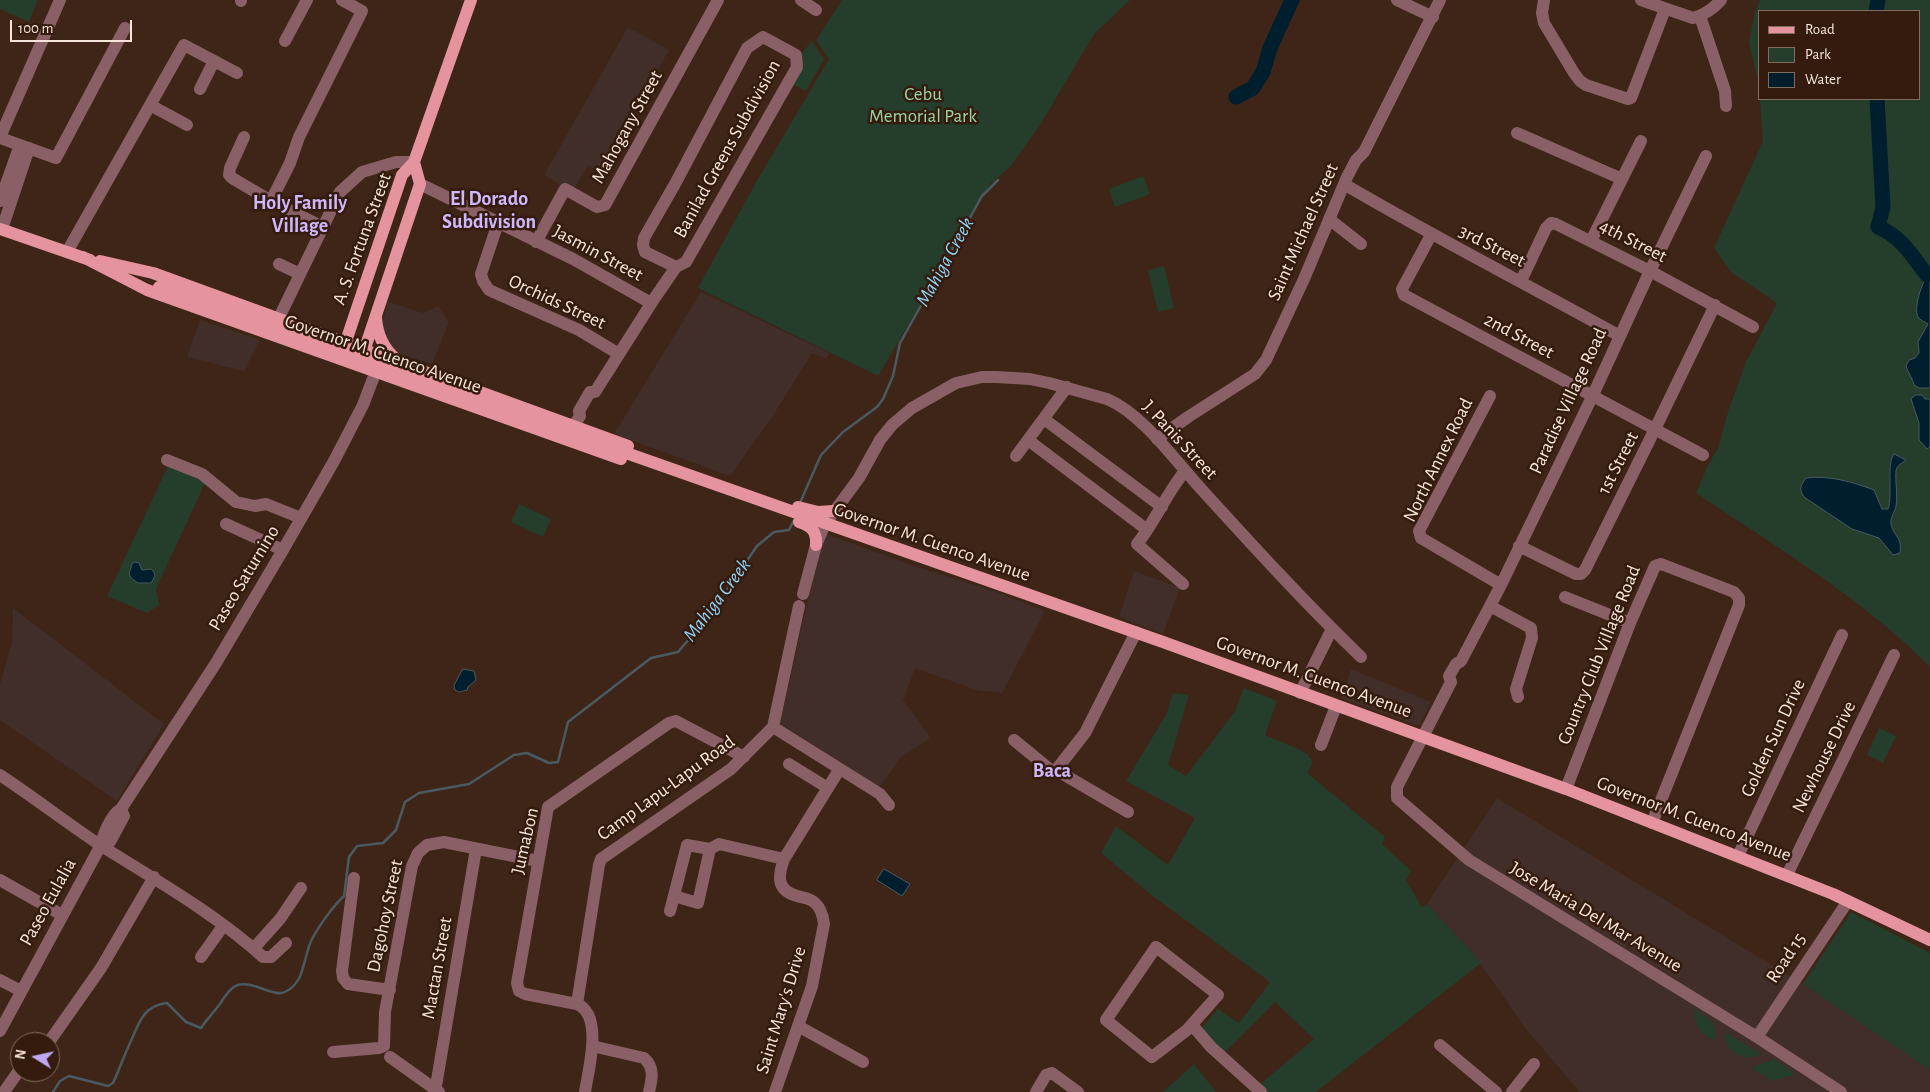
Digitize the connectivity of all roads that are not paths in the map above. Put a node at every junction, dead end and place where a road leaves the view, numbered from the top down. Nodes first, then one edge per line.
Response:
1 (60, 0) edge
2 (307, 0) edge
3 (342, 0) edge
4 (471, 0) edge
5 (718, 0) edge
6 (801, 0) edge
7 (1397, 0) edge
8 (1440, 0) edge
9 (1544, 0) edge
10 (1641, 0) edge
11 (1721, 0) edge
12 (1665, 8) junction
13 (816, 10) dead end
14 (1700, 16) junction
15 (1432, 17) junction
16 (125, 28) dead end
17 (286, 41) dead end
18 (214, 61) junction
19 (237, 73) dead end
20 (200, 89) dead end
21 (150, 106) junction
22 (1726, 106) dead end
23 (187, 125) dead end
24 (1517, 133) dead end
25 (0, 137) edge
26 (244, 137) dead end
27 (1641, 141) dead end
28 (25, 146) junction
29 (1706, 156) dead end
30 (414, 162) junction
31 (1622, 179) junction
32 (13, 180) junction
33 (420, 184) junction
34 (1349, 187) dead end
35 (0, 201) edge
36 (271, 201) junction
37 (1329, 219) junction
38 (498, 223) junction
39 (323, 227) junction
40 (1, 229) edge
41 (1431, 235) junction
42 (1591, 241) junction
43 (536, 242) junction
44 (1361, 244) dead end
45 (67, 252) junction
46 (83, 257) junction
47 (279, 264) dead end
48 (676, 267) junction
49 (1650, 271) junction
50 (300, 274) junction
51 (1521, 281) junction
52 (651, 302) junction
53 (1715, 306) junction
54 (376, 312) junction
55 (279, 318) junction
56 (1753, 327) dead end
57 (310, 330) junction
58 (271, 335) junction
59 (1620, 336) junction
60 (346, 343) junction
61 (304, 347) junction
62 (364, 349) junction
63 (619, 354) junction
64 (382, 355) junction
65 (340, 359) junction
66 (401, 363) junction
67 (359, 366) junction
68 (376, 372) junction
69 (462, 385) junction
70 (1067, 387) junction
71 (489, 394) junction
72 (1490, 396) dead end
73 (1592, 397) junction
74 (457, 400) junction
75 (483, 409) junction
76 (1044, 419) junction
77 (577, 420) junction
78 (1656, 429) junction
79 (1028, 440) junction
80 (1156, 440) junction
81 (1703, 455) dead end
82 (1016, 456) dead end
83 (167, 460) dead end
84 (677, 471) junction
85 (1185, 471) junction
86 (723, 488) junction
87 (774, 506) junction
88 (1162, 507) junction
89 (833, 511) junction
90 (805, 517) junction
91 (301, 518) junction
92 (226, 524) dead end
93 (825, 524) junction
94 (1146, 529) junction
95 (816, 545) junction
96 (1519, 546) junction
97 (283, 550) junction
98 (1184, 584) dead end
99 (1501, 585) junction
100 (1565, 597) dead end
101 (1490, 606) junction
102 (1630, 624) junction
103 (1332, 629) junction
104 (1136, 632) junction
105 (1842, 635) dead end
106 (1894, 655) dead end
107 (1361, 657) dead end
108 (1300, 692) junction
109 (1518, 697) dead end
110 (1336, 706) junction
111 (773, 727) junction
112 (1422, 737) junction
113 (1014, 740) dead end
114 (1321, 745) dead end
115 (744, 757) junction
116 (789, 764) dead end
117 (839, 770) junction
118 (1056, 770) junction
119 (0, 775) edge
120 (828, 788) junction
121 (1566, 789) junction
122 (889, 806) dead end
123 (1128, 812) dead end
124 (1652, 823) junction
125 (101, 845) junction
126 (476, 849) junction
127 (710, 849) junction
128 (1738, 856) junction
129 (784, 859) junction
130 (538, 862) junction
131 (1787, 875) junction
132 (154, 877) junction
133 (354, 878) dead end
134 (0, 880) edge
135 (301, 888) dead end
136 (674, 896) junction
137 (1848, 901) junction
138 (670, 911) dead end
139 (62, 915) junction
140 (223, 926) junction
141 (1930, 940) edge
142 (286, 944) dead end
143 (254, 948) junction
144 (201, 956) dead end
145 (0, 980) edge
146 (390, 990) junction
147 (21, 991) junction
148 (577, 1004) junction
149 (1192, 1025) junction
150 (798, 1026) junction
151 (0, 1031) edge
152 (57, 1032) edge
153 (1757, 1037) junction
154 (1440, 1045) dead end
155 (592, 1046) junction
156 (333, 1052) dead end
157 (390, 1057) dead end
158 (863, 1062) dead end
159 (1534, 1064) dead end
160 (1254, 1090) edge
161 (436, 1091) edge
162 (585, 1092) edge
163 (649, 1092) edge
164 (775, 1092) edge
165 (1036, 1092) edge
166 (1078, 1092) edge
167 (1496, 1092) edge
168 (1512, 1092) edge
169 (1841, 1092) edge

1 - 25 street
2 - 17 street
3 - 36 street
4 - 30 main road, A. S. Fortuna Street
5 - 43 street, Mahogany Street
6 - 13 street
7 - 15 street
8 - 15 street, Saint Michael Street
9 - 12 street
10 - 12 street
11 - 14 street
12 - 14 street
14 - 22 street
15 - 37 street, Saint Michael Street
16 - 28 street
18 - 19 street
18 - 20 street
18 - 21 street
21 - 23 street
21 - 45 street
24 - 31 street
25 - 28 street
26 - 36 street
27 - 31 street
28 - 32 street
29 - 49 street, Paradise Village Road
30 - 33 main road, A. S. Fortuna Street
30 - 39 street
30 - 60 main road, A. S. Fortuna Street
31 - 42 street
32 - 35 street
32 - 40 street
33 - 38 street, Jasmin Street
33 - 54 main road, A. S. Fortuna Street
34 - 41 street, 3rd Street
36 - 39 street
37 - 44 street
37 - 80 street, Saint Michael Street
38 - 43 street, Jasmin Street
38 - 63 street, Orchids Street
39 - 50 street
40 - 45 main road, Governor M. Cuenco Avenue
41 - 51 street, 3rd Street
41 - 73 street, 2nd Street
42 - 49 street, 4th Street
42 - 51 street, 4th Street
43 - 52 street, Jasmin Street
45 - 46 main road, Governor M. Cuenco Avenue
46 - 55 main road, Governor M. Cuenco Avenue
46 - 58 main road, Governor M. Cuenco Avenue
46 - 84 main road, Governor M. Cuenco Avenue, bridge
47 - 50 street
48 - 48 street, Banilad Greens Subdivision
48 - 52 street
49 - 53 street, 4th Street
49 - 59 street, Paradise Village Road
50 - 55 street
51 - 59 street, 3rd Street
52 - 63 street
53 - 56 street, 4th Street
53 - 78 street, 1st Street
54 - 62 main road, A. S. Fortuna Street
54 - 66 main road
55 - 57 main road, Governor M. Cuenco Avenue
55 - 58 street
57 - 60 main road, Governor M. Cuenco Avenue
57 - 61 main road
58 - 61 main road, Governor M. Cuenco Avenue
59 - 73 street, Paradise Village Road
60 - 62 main road, Governor M. Cuenco Avenue
60 - 65 main road, A. S. Fortuna Street
61 - 65 main road, Governor M. Cuenco Avenue
62 - 64 main road, Governor M. Cuenco Avenue
62 - 67 main road, A. S. Fortuna Street
63 - 77 street
64 - 66 main road, Governor M. Cuenco Avenue
64 - 68 street, Paseo Saturnino
65 - 67 main road, Governor M. Cuenco Avenue
66 - 69 main road, Governor M. Cuenco Avenue
67 - 68 main road, Governor M. Cuenco Avenue
68 - 74 main road, Governor M. Cuenco Avenue
68 - 91 street, Paseo Saturnino
69 - 71 main road, Governor M. Cuenco Avenue
69 - 74 main road
70 - 76 street
70 - 80 street, J. Panis Street
70 - 89 street, J. Panis Street
71 - 75 main road
71 - 77 main road, Governor M. Cuenco Avenue
72 - 99 street, North Annex Road
73 - 78 street, 2nd Street
73 - 96 street, Paradise Village Road
74 - 75 main road, Governor M. Cuenco Avenue
75 - 84 main road, Governor M. Cuenco Avenue
76 - 79 street
76 - 88 street
77 - 84 main road, Governor M. Cuenco Avenue
78 - 81 street, 2nd Street
78 - 96 street, 1st Street
79 - 82 street
79 - 94 street
80 - 85 street, J. Panis Street
83 - 91 street
84 - 86 main road, Governor M. Cuenco Avenue
85 - 88 street
85 - 103 street, J. Panis Street
86 - 87 main road
86 - 87 main road, Governor M. Cuenco Avenue
87 - 90 main road, Governor M. Cuenco Avenue
88 - 94 street
89 - 90 main road
89 - 93 street, J. Panis Street
90 - 93 main road, Governor M. Cuenco Avenue
90 - 95 main road
91 - 97 street, Paseo Saturnino
92 - 97 street
93 - 95 street
93 - 104 main road, Governor M. Cuenco Avenue
94 - 98 street
95 - 111 street
96 - 99 street, Paradise Village Road
97 - 125 street, Paseo Saturnino
99 - 101 street, Paradise Village Road
100 - 102 street
101 - 109 street
101 - 112 street, Paradise Village Road
102 - 121 street, Country Club Village Road
102 - 124 street, Country Club Village Road
103 - 107 street, J. Panis Street
103 - 108 street
104 - 108 main road, Governor M. Cuenco Avenue
104 - 118 street
105 - 128 street, Golden Sun Drive
106 - 131 street, Newhouse Drive
108 - 110 main road, Governor M. Cuenco Avenue
110 - 112 main road, Governor M. Cuenco Avenue
110 - 114 street
111 - 115 street, Camp Lapu-Lapu Road
111 - 117 street
112 - 121 main road, Governor M. Cuenco Avenue
112 - 153 street, Jose Maria Del Mar Avenue
113 - 118 street
115 - 130 street, Jumabon
115 - 148 street, Camp Lapu-Lapu Road
116 - 120 street
117 - 120 street, Saint Mary's Drive
117 - 122 street
118 - 123 street
119 - 125 street
120 - 129 street, Saint Mary's Drive
121 - 124 main road, Governor M. Cuenco Avenue
124 - 128 main road, Governor M. Cuenco Avenue
125 - 132 street
125 - 139 street, Paseo Eulalia
126 - 130 street, Dagohoy Street
126 - 146 street, Dagohoy Street
126 - 161 street, Mactan Street
127 - 129 street
127 - 136 street
127 - 136 street
128 - 131 main road, Governor M. Cuenco Avenue
129 - 150 street, Saint Mary's Drive
130 - 148 street, Jumabon
131 - 137 main road, Governor M. Cuenco Avenue
132 - 140 street
132 - 152 street
133 - 146 street
134 - 139 street
135 - 143 street
136 - 138 street
137 - 141 main road, Governor M. Cuenco Avenue
137 - 153 street, Road 15
139 - 147 street, Paseo Eulalia
140 - 143 street
140 - 144 street
142 - 143 street
145 - 147 street
146 - 156 street, Dagohoy Street
147 - 151 street, Paseo Eulalia
148 - 155 street
149 - 149 street
149 - 160 street
150 - 158 street
150 - 164 street, Saint Mary's Drive
153 - 169 street, Jose Maria Del Mar Avenue
154 - 167 street
155 - 162 street
155 - 163 street
157 - 161 street
159 - 168 street
165 - 166 street

